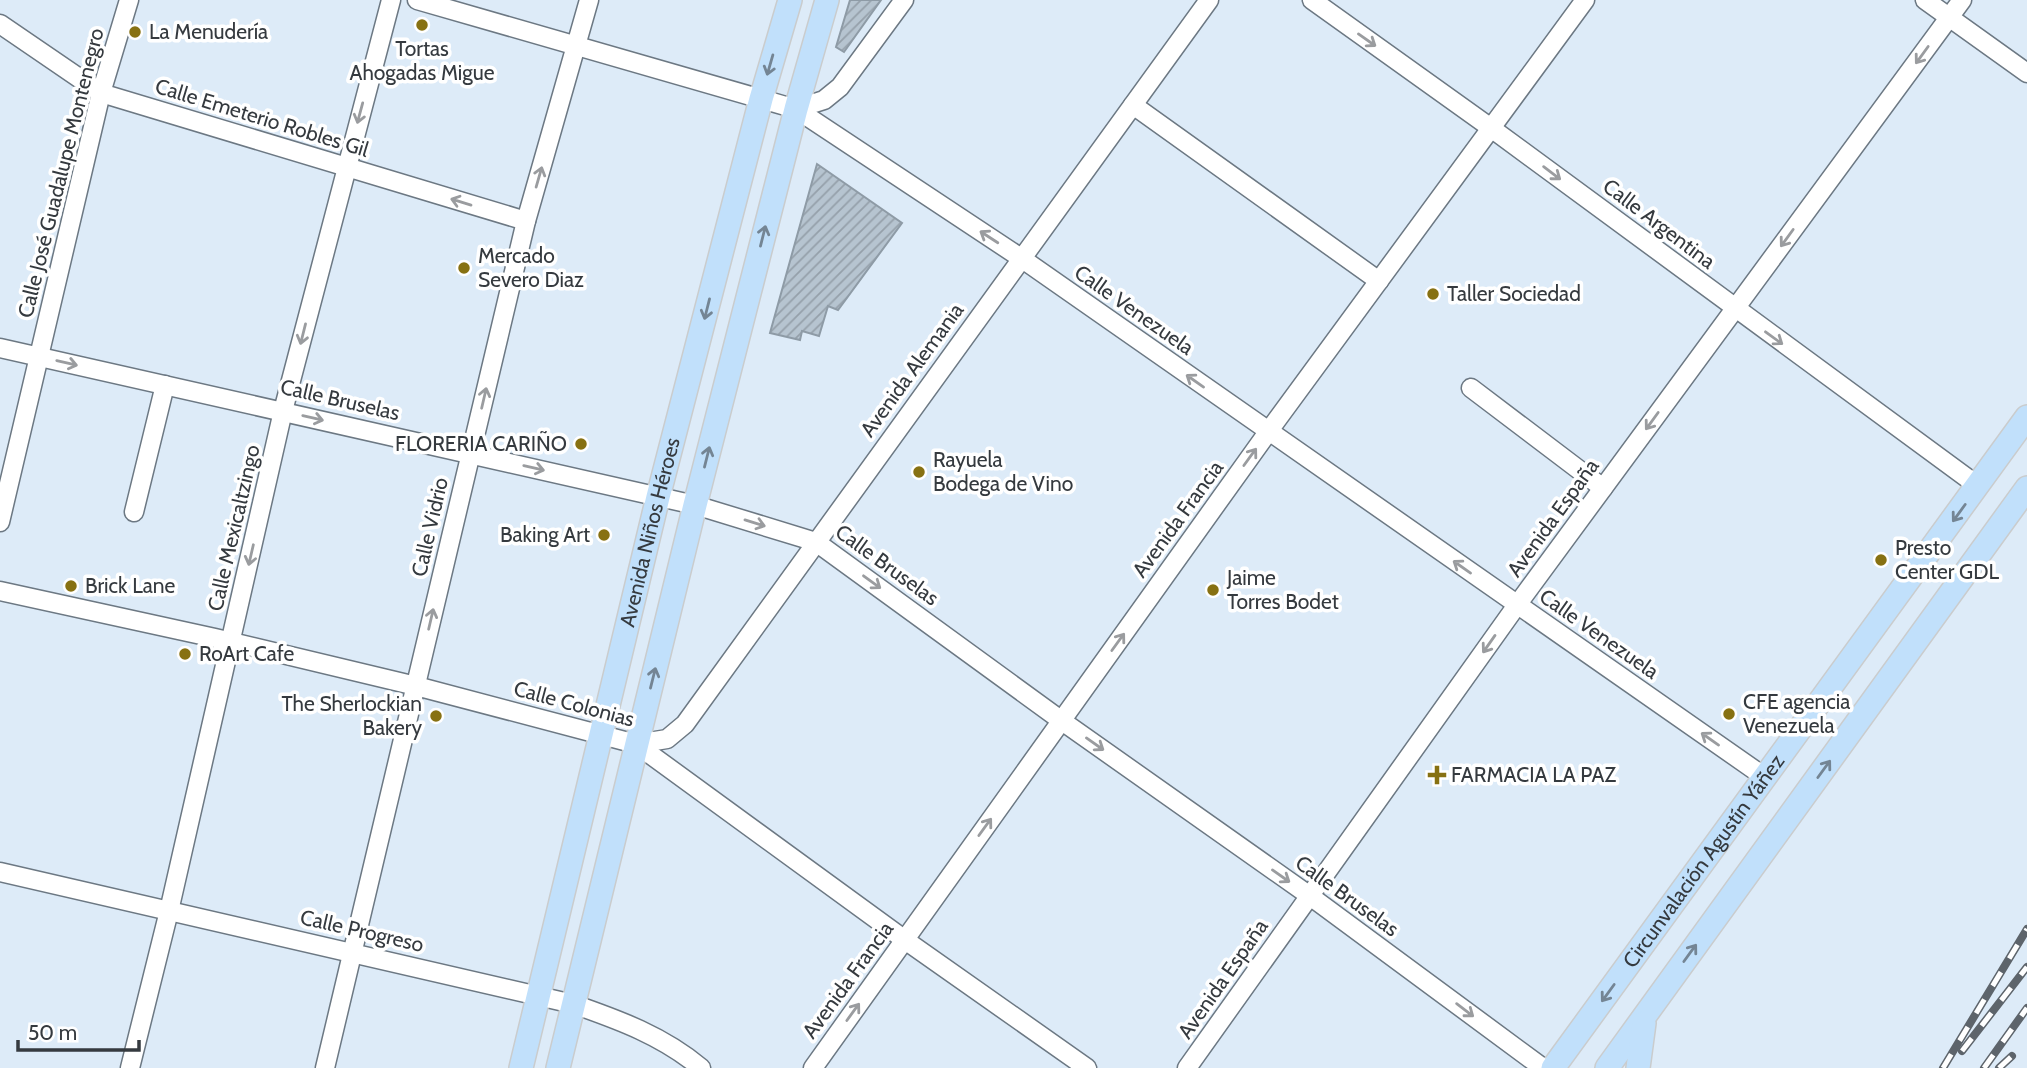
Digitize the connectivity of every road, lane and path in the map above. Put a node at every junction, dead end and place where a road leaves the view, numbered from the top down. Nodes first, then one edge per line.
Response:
1 (129, 0) edge
2 (391, 0) edge
3 (417, 0) edge
4 (589, 0) edge
5 (790, 0) edge
6 (827, 0) edge
7 (904, 0) edge
8 (1209, 0) edge
9 (1312, 0) edge
10 (1585, 0) edge
11 (1924, 0) edge
12 (1962, 0) edge
13 (1949, 18) junction
14 (0, 24) edge
15 (576, 46) junction
16 (2027, 73) edge
17 (101, 93) junction
18 (761, 99) junction
19 (1133, 105) junction
20 (796, 109) junction
21 (1491, 128) junction
22 (346, 167) junction
23 (526, 221) junction
24 (1021, 258) junction
25 (1379, 281) junction
26 (1735, 309) junction
27 (0, 348) edge
28 (38, 356) junction
29 (166, 385) junction
30 (1471, 387) dead end
31 (284, 411) junction
32 (2027, 418) edge
33 (1268, 432) junction
34 (471, 453) junction
35 (1978, 486) junction
36 (1603, 488) junction
37 (2027, 488) edge
38 (659, 496) junction
39 (695, 505) junction
40 (134, 512) dead end
41 (0, 522) edge
42 (816, 542) junction
43 (0, 591) edge
44 (1517, 605) junction
45 (232, 642) junction
46 (416, 686) junction
47 (1062, 721) junction
48 (601, 733) junction
49 (636, 744) junction
50 (1766, 778) junction
51 (0, 873) edge
52 (1310, 896) junction
53 (169, 911) junction
54 (905, 940) junction
55 (352, 952) junction
56 (537, 994) junction
57 (573, 1004) junction
58 (1646, 1014) junction
59 (130, 1068) edge
60 (326, 1068) edge
61 (521, 1068) edge
62 (558, 1068) edge
63 (701, 1068) edge
64 (813, 1068) edge
65 (1087, 1068) edge
66 (1188, 1068) edge
67 (1543, 1068) edge
68 (1553, 1068) edge
69 (1607, 1068) edge
70 (1638, 1068) edge

1 - 17 street, Calle José Guadalupe Montenegro
2 -> 22 street, Calle Mexicaltzingo
3 - 15 street, Calle Venezuela
4 - 15 street, Calle Vidrio
5 -> 18 main road, Avenida Niños Héroes
6 - 20 main road, Avenida Niños Héroes
7 - 20 street
8 - 19 street, Avenida Alemania
9 -> 21 street, Calle Argentina
10 - 21 street, Avenida Francia
11 - 13 street
12 - 13 street, Avenida España
13 - 16 street
13 -> 26 street, Avenida España
14 - 17 street, Calle Emeterio Robles Gil
15 - 18 street, Calle Venezuela
23 -> 15 street, Calle Vidrio
17 - 22 street, Calle Emeterio Robles Gil
17 - 28 street, Calle José Guadalupe Montenegro
18 - 20 street, Calle Venezuela
18 -> 38 main road, Avenida Niños Héroes
19 - 24 street, Avenida Alemania
19 - 25 street
24 -> 20 street, Calle Venezuela
39 -> 20 main road, Avenida Niños Héroes
21 - 25 street, Avenida Francia
21 -> 26 street, Calle Argentina
23 -> 22 street, Calle Emeterio Robles Gil
22 -> 31 street, Calle Mexicaltzingo
34 -> 23 street, Calle Vidrio
33 -> 24 street, Calle Venezuela
24 - 42 street, Avenida Alemania
25 - 33 street, Avenida Francia
26 -> 35 street, Calle Argentina
26 -> 36 street, Avenida España
27 - 28 street, Calle Bruselas
28 -> 29 street, Calle Bruselas
28 - 41 street, Calle José Guadalupe Montenegro
29 - 31 street, Calle Bruselas
29 - 40 street
30 - 36 street
31 -> 34 street, Calle Bruselas
31 -> 45 street, Calle Mexicaltzingo
32 - 35 main road, Circunvalación Agustín Yáñez
44 -> 33 street, Calle Venezuela
47 -> 33 street, Avenida Francia
34 -> 38 street, Calle Bruselas
46 -> 34 street, Calle Vidrio
35 -> 50 main road, Circunvalación Agustín Yáñez
36 - 44 street, Avenida España
58 -> 37 main road, Circunvalación Agustín Yáñez
38 - 39 street, Calle Bruselas
38 - 48 main road, Avenida Niños Héroes
39 -> 42 street, Calle Bruselas
49 -> 39 main road, Avenida Niños Héroes
42 -> 47 street, Calle Bruselas
42 - 49 street, Avenida Alemania
43 - 45 street, Calle Colonias
50 -> 44 street, Calle Venezuela
44 -> 52 street, Avenida España
45 - 46 street, Calle Colonias
45 - 53 street, Calle Mexicaltzingo
46 - 48 street, Calle Colonias
46 - 55 street, Calle Vidrio
47 -> 52 street, Calle Bruselas
54 -> 47 street, Avenida Francia
48 - 49 street, Calle Colonias
48 - 56 main road, Avenida Niños Héroes
49 - 54 street, Calle Colonias
49 - 57 main road, Avenida Niños Héroes
50 -> 68 main road, Circunvalación Agustín Yáñez
51 - 53 street, Calle Progreso
52 - 66 street, Avenida España
52 -> 67 street, Calle Bruselas
53 - 55 street, Calle Progreso
53 - 59 street, Calle Mexicaltzingo
64 -> 54 street, Avenida Francia
54 - 65 street, Calle Colonias
55 - 56 street, Calle Progreso
55 - 60 street, Calle Vidrio
56 - 57 street, Calle Progreso
56 - 61 main road, Avenida Niños Héroes
57 - 62 main road, Avenida Niños Héroes
57 - 63 street, Calle Progreso
58 - 69 main road, Circunvalación Agustín Yáñez
58 - 70 main road

